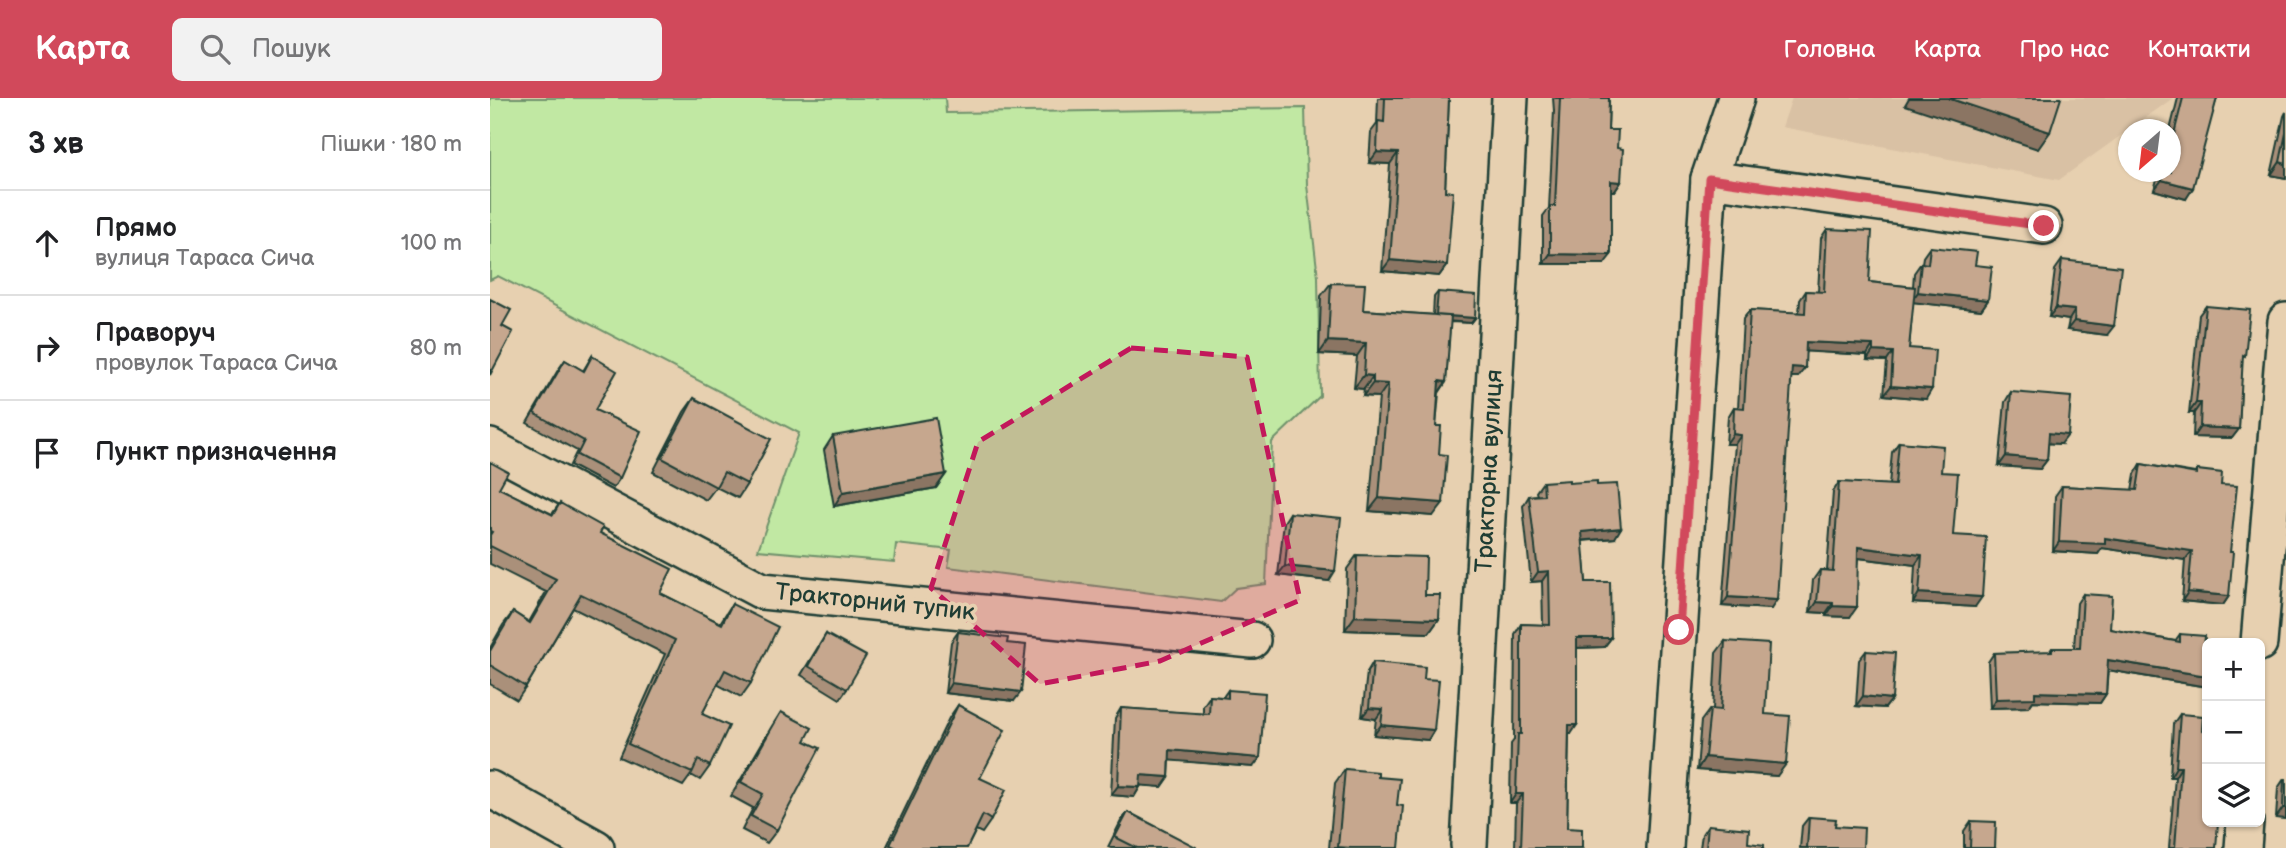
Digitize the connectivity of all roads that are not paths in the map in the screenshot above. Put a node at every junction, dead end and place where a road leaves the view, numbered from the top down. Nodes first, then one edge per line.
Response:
1 (1510, 98) edge
2 (1736, 98) edge
3 (1709, 179) junction
4 (2044, 226) dead end
5 (2286, 321) edge
6 (490, 447) edge
7 (2259, 638) edge
8 (1252, 640) dead end
9 (490, 789) edge
10 (2245, 827) edge
11 (1469, 845) dead end
12 (596, 848) edge
13 (1665, 848) edge
14 (2243, 848) edge

1 - 11 street, Тракторна вулиця
2 - 3 street
3 - 4 street
3 - 13 street
5 - 7 street
6 - 8 street, Тракторний тупик
9 - 12 street
10 - 14 street

